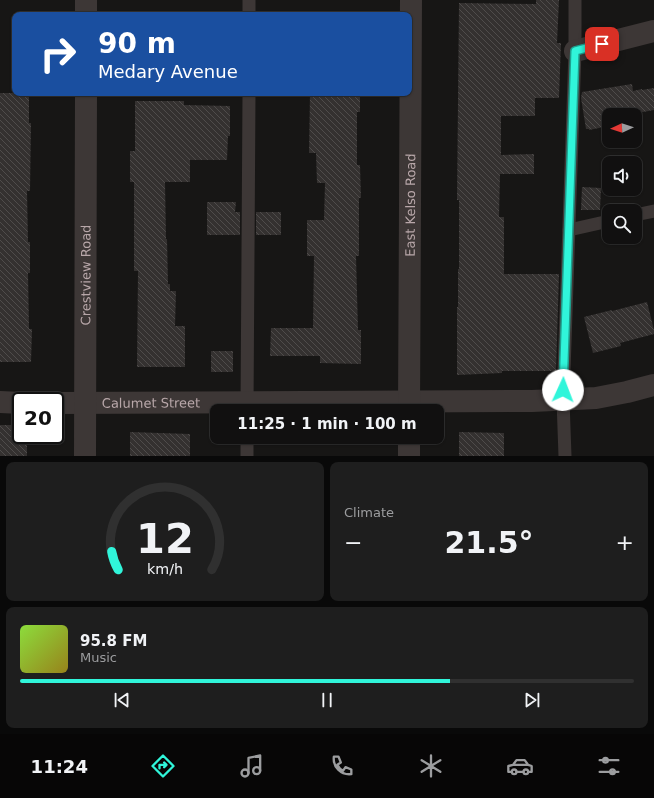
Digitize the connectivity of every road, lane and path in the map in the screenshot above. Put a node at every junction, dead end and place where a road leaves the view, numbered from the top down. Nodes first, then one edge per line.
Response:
1 (86, 0) edge
2 (249, 0) edge
3 (410, 0) edge
4 (575, 0) edge
5 (86, 12) edge
6 (249, 12) edge
7 (410, 12) edge
8 (654, 31) edge
9 (575, 51) junction
10 (86, 96) edge
11 (249, 96) edge
12 (410, 96) edge
13 (654, 211) edge
14 (642, 214) edge
15 (602, 223) edge
16 (569, 230) junction
17 (654, 385) edge
18 (563, 400) junction
19 (0, 402) edge
20 (12, 403) edge
21 (64, 403) edge
22 (85, 403) junction
23 (247, 404) edge
24 (409, 404) edge
25 (210, 405) edge
26 (444, 405) edge
27 (247, 444) edge
28 (410, 444) edge
29 (85, 456) edge
30 (247, 456) edge
31 (409, 456) edge
32 (565, 456) edge

1 - 5 street
2 - 6 lane
3 - 7 street, East Kelso Road
4 - 9 lane
8 - 9 street
9 - 16 lane
10 - 22 street, Crestview Road
11 - 23 lane
12 - 24 street, East Kelso Road
13 - 14 lane
15 - 16 lane
16 - 18 lane
17 - 18 street, Calumet Street
18 - 26 street, Calumet Street
18 - 32 lane
19 - 20 street
21 - 22 street, Calumet Street
22 - 25 street, Calumet Street
22 - 29 street, Crestview Road
27 - 30 lane
28 - 31 street

